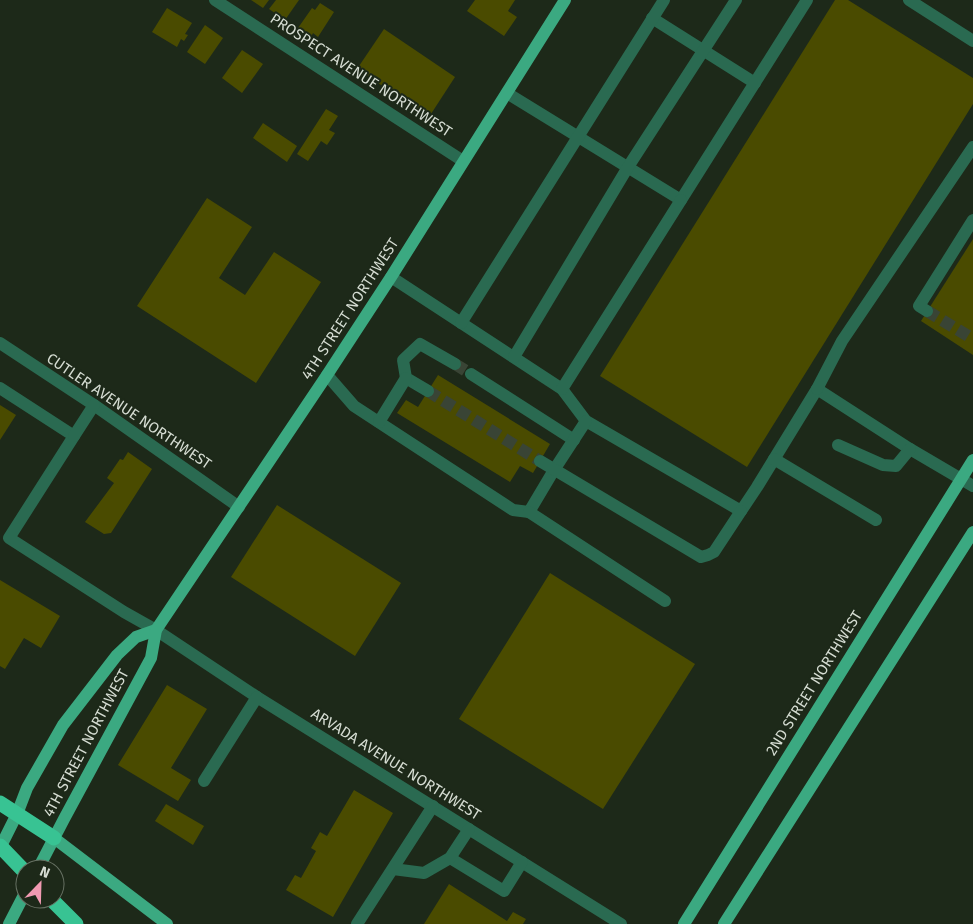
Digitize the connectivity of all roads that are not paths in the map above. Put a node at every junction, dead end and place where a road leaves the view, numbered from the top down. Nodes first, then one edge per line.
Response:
1 (216, 0) edge
2 (565, 0) edge
3 (664, 0) edge
4 (736, 0) edge
5 (807, 0) edge
6 (916, 2) edge
7 (652, 18) junction
8 (973, 41) edge
9 (704, 50) junction
10 (755, 83) junction
11 (508, 93) junction
12 (578, 136) junction
13 (973, 147) edge
14 (463, 161) junction
15 (628, 167) junction
16 (681, 200) junction
17 (973, 220) edge
18 (391, 277) junction
19 (923, 309) dead end
20 (461, 322) junction
21 (0, 343) edge
22 (514, 357) junction
23 (455, 364) tunnel mouth
24 (471, 374) tunnel mouth
25 (327, 375) junction
26 (406, 378) junction
27 (0, 388) edge
28 (562, 389) junction
29 (817, 389) junction
30 (428, 391) tunnel mouth
31 (94, 405) junction
32 (586, 421) junction
33 (379, 422) junction
34 (74, 436) junction
35 (574, 440) junction
36 (838, 445) dead end
37 (910, 449) junction
38 (774, 459) junction
39 (973, 460) edge
40 (540, 461) tunnel mouth
41 (554, 470) junction
42 (961, 479) junction
43 (973, 486) edge
44 (239, 507) junction
45 (741, 511) junction
46 (529, 512) junction
47 (876, 520) dead end
48 (973, 532) edge
49 (4, 535) edge
50 (666, 601) dead end
51 (156, 630) junction
52 (257, 697) junction
53 (204, 781) dead end
54 (0, 803) edge
55 (433, 806) junction
56 (17, 814) junction
57 (469, 829) junction
58 (54, 838) junction
59 (0, 847) edge
60 (450, 858) junction
61 (43, 859) edge
62 (15, 862) edge
63 (522, 862) junction
64 (393, 869) junction
65 (17, 909) edge
66 (61, 909) edge
67 (9, 924) edge
68 (76, 924) edge
69 (167, 924) edge
70 (357, 924) edge
71 (620, 924) edge
72 (684, 924) edge
73 (724, 924) edge

1 - 14 street, PROSPECT AVENUE NORTHWEST
2 - 11 main road, 4TH STREET NORTHWEST
3 - 7 street
4 - 9 street
5 - 10 street
6 - 8 street
7 - 9 street
7 - 12 street
9 - 10 street
9 - 15 street
10 - 16 street
11 - 12 street
11 - 14 main road, 4TH STREET NORTHWEST
12 - 15 street
12 - 20 street
13 - 29 street
14 - 18 main road, 4TH STREET NORTHWEST
15 - 16 street
15 - 22 street
16 - 28 street
17 - 19 street
18 - 20 street
18 - 25 main road, 4TH STREET NORTHWEST
20 - 22 street
21 - 31 street, CUTLER AVENUE NORTHWEST
22 - 28 street
23 - 26 street
24 - 35 street
25 - 33 street
25 - 44 main road, 4TH STREET NORTHWEST
26 - 30 street
26 - 33 street
27 - 34 street
28 - 32 street
29 - 37 street
29 - 38 street
31 - 34 street
31 - 44 street, CUTLER AVENUE NORTHWEST
32 - 35 street
32 - 45 street
33 - 46 street
34 - 49 street
35 - 41 street
36 - 37 street
37 - 42 street
38 - 45 street
38 - 47 street
39 - 42 main road, 2ND STREET NORTHWEST
40 - 41 street
41 - 45 street
41 - 46 street
42 - 43 street
42 - 72 main road, 2ND STREET NORTHWEST
44 - 51 main road, 4TH STREET NORTHWEST
46 - 50 street
48 - 73 main road
49 - 51 street, ARVADA AVENUE NORTHWEST
51 - 52 street, ARVADA AVENUE NORTHWEST
51 - 56 main road, 4TH STREET NORTHWEST
51 - 58 main road, 4TH STREET NORTHWEST
52 - 53 street
52 - 55 street, ARVADA AVENUE NORTHWEST
54 - 56 highway
55 - 57 street, ARVADA AVENUE NORTHWEST
55 - 64 street
56 - 58 highway
56 - 59 main road, 4TH STREET NORTHWEST
57 - 60 street
57 - 63 street, ARVADA AVENUE NORTHWEST
58 - 61 main road, 4TH STREET NORTHWEST
58 - 69 main road
59 - 62 highway, bridge
60 - 63 street
60 - 64 street
63 - 71 street, ARVADA AVENUE NORTHWEST
64 - 70 street
65 - 67 main road
66 - 68 highway

